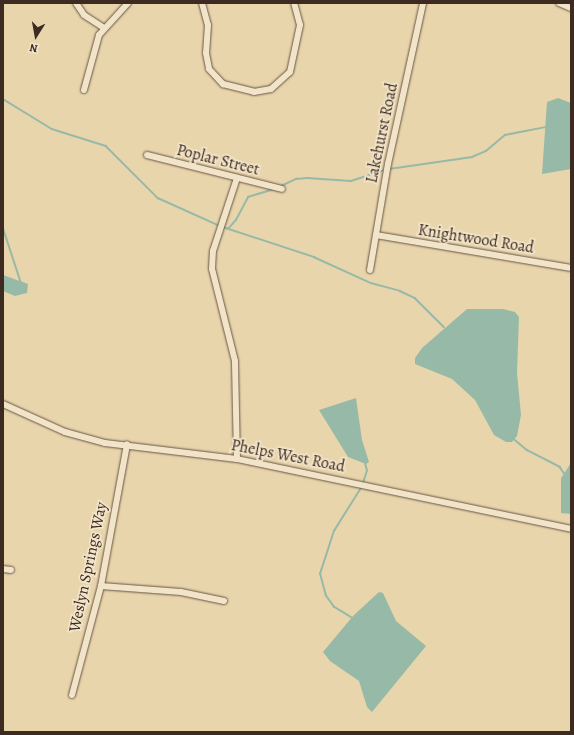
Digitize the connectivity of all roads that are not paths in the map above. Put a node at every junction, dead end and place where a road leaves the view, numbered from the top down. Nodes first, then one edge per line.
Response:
1 (76, 3) edge
2 (128, 3) edge
3 (202, 3) edge
4 (294, 3) edge
5 (423, 3) edge
6 (559, 3) edge
7 (571, 8) edge
8 (104, 28) junction
9 (84, 90) dead end
10 (147, 155) dead end
11 (237, 178) junction
12 (282, 189) dead end
13 (376, 235) junction
14 (571, 268) edge
15 (370, 270) dead end
16 (3, 404) edge
17 (127, 444) junction
18 (237, 459) junction
19 (571, 528) edge
20 (3, 569) edge
21 (11, 570) dead end
22 (101, 586) junction
23 (224, 601) dead end
24 (72, 695) dead end

1 - 8 street
2 - 8 street
3 - 4 street
5 - 13 street, Lakehurst Road
6 - 7 street
8 - 9 street
10 - 11 street, Poplar Street
11 - 12 street, Poplar Street
11 - 18 street
13 - 14 street, Knightwood Road
13 - 15 street, Lakehurst Road
16 - 17 street, Phelps West Road
17 - 18 street, Phelps West Road
17 - 22 street, Weslyn Springs Way
18 - 19 street, Phelps West Road
20 - 21 street
22 - 23 street
22 - 24 street, Weslyn Springs Way

